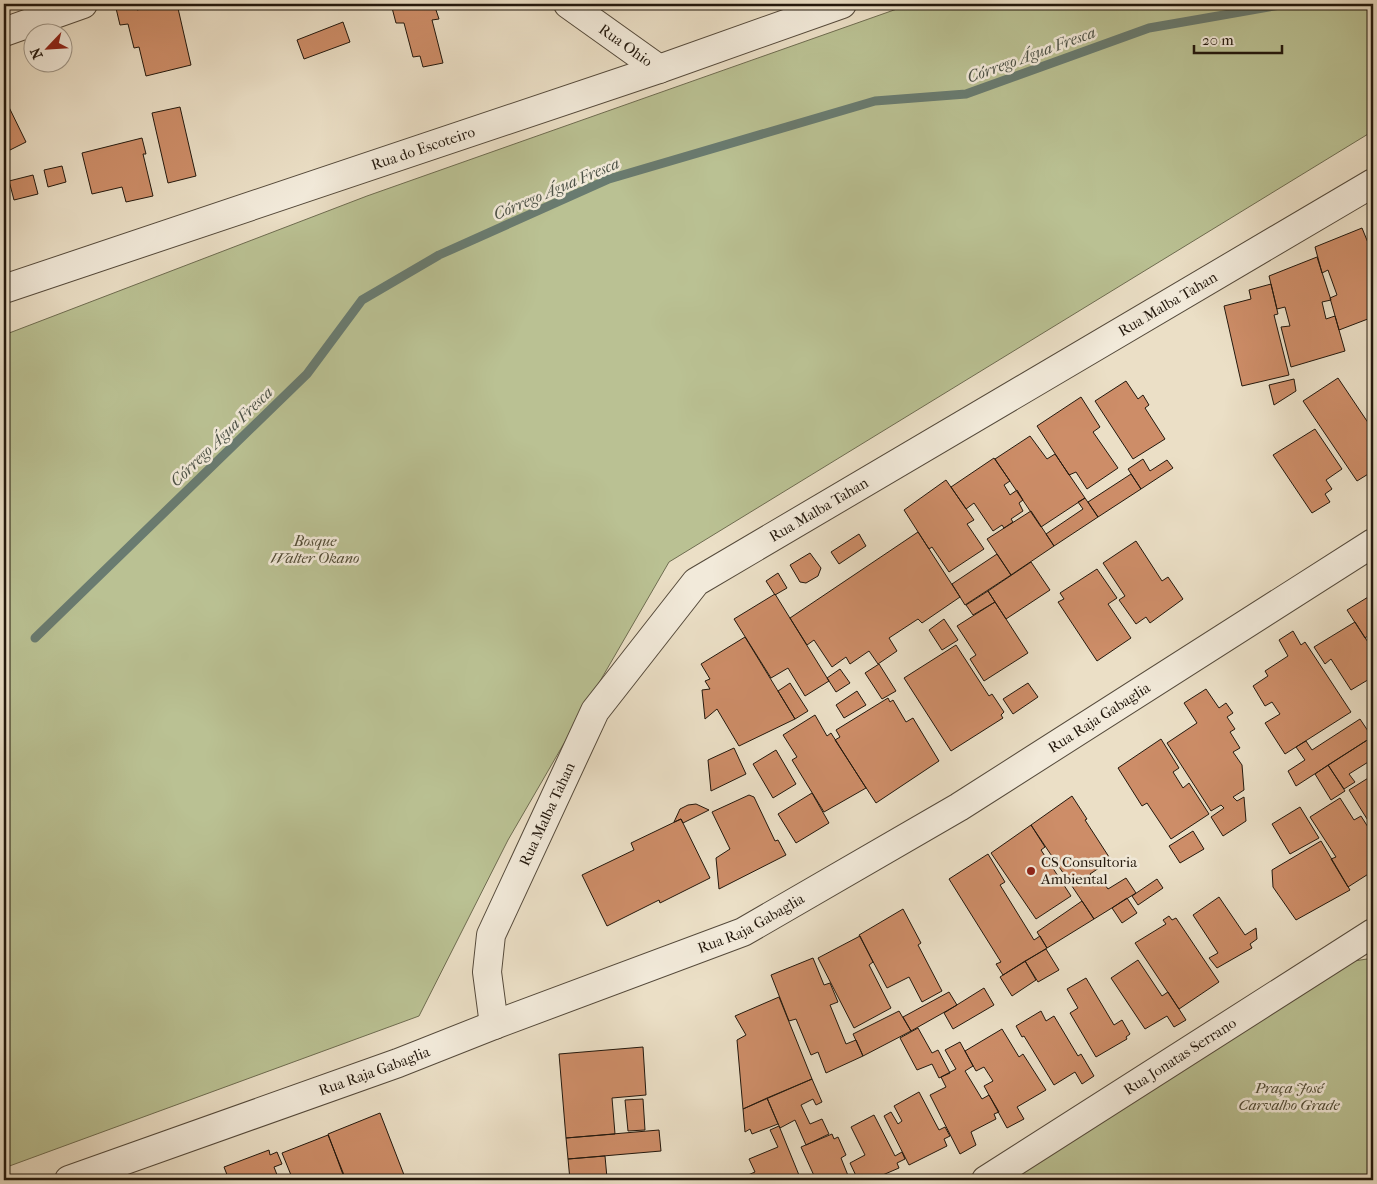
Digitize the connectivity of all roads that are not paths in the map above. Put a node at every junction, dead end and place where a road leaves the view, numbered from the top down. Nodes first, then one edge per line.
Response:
1 (83, 4) edge
2 (568, 4) edge
3 (842, 4) edge
4 (4, 32) edge
5 (659, 69) junction
6 (1373, 182) edge
7 (4, 289) edge
8 (1373, 543) edge
9 (1373, 933) edge
10 (494, 1025) junction
11 (69, 1180) edge
12 (986, 1180) edge

1 - 4 street
2 - 5 street, Rua Ohio
3 - 5 street, Rua do Escoteiro
5 - 7 street, Rua do Escoteiro
6 - 10 street, Rua Malba Tahan
8 - 10 street, Rua Raja Gabaglia
9 - 12 street, Rua Jonatas Serrano
10 - 11 street, Rua Raja Gabaglia

